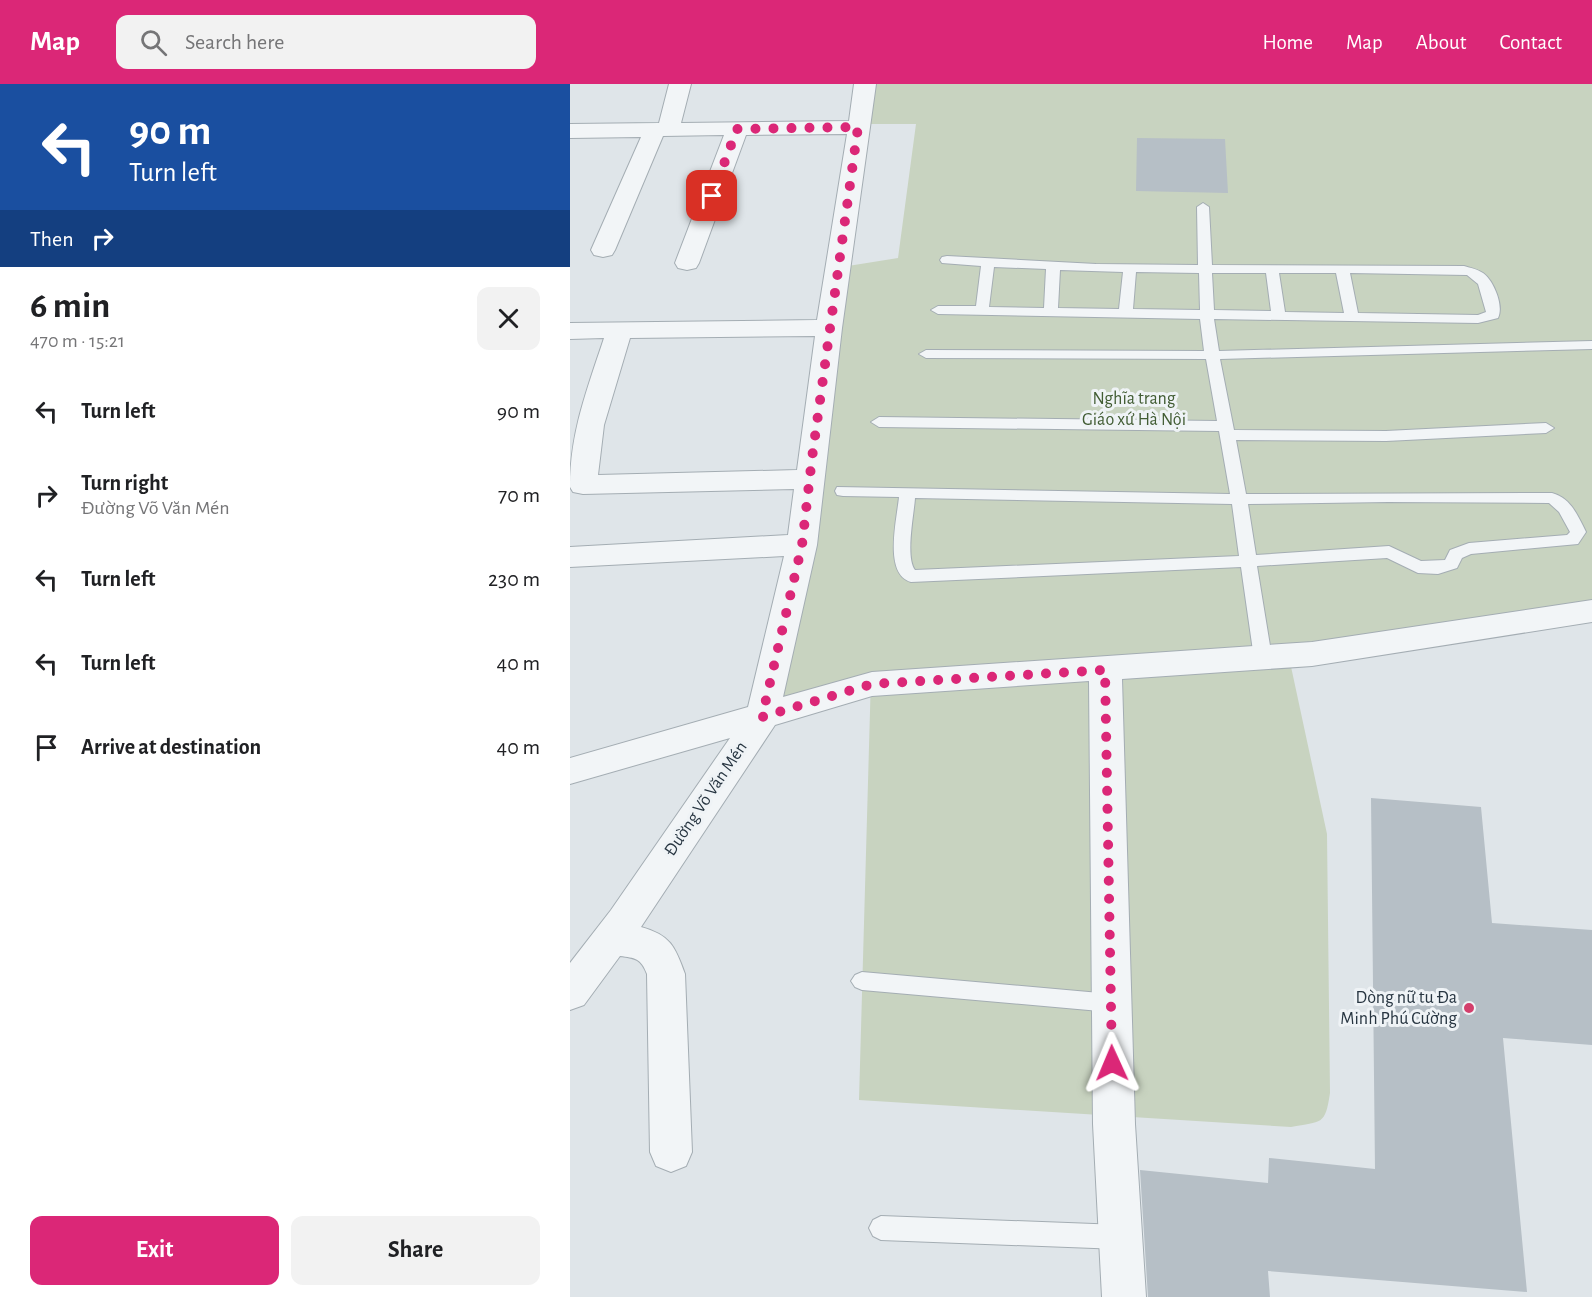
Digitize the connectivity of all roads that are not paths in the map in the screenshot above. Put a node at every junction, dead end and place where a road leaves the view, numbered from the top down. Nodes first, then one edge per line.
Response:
1 (680, 84) edge
2 (865, 84) edge
3 (858, 127) junction
4 (737, 129) junction
5 (662, 130) junction
6 (570, 131) edge
7 (1203, 207) dead end
8 (603, 250) dead end
9 (947, 260) dead end
10 (988, 262) junction
11 (687, 263) dead end
12 (1053, 265) junction
13 (1130, 268) junction
14 (1205, 269) junction
15 (1272, 269) junction
16 (1342, 269) junction
17 (938, 310) dead end
18 (982, 311) junction
19 (1052, 313) junction
20 (1125, 314) junction
21 (1207, 316) junction
22 (1279, 317) junction
23 (1352, 317) junction
24 (830, 328) junction
25 (620, 329) junction
26 (570, 331) edge
27 (1592, 345) edge
28 (926, 354) dead end
29 (1212, 355) junction
30 (879, 422) dead end
31 (1546, 428) dead end
32 (1226, 431) junction
33 (809, 479) junction
34 (843, 491) dead end
35 (908, 492) junction
36 (1239, 499) junction
37 (802, 545) junction
38 (570, 556) edge
39 (1248, 561) junction
40 (1592, 611) edge
41 (1263, 658) junction
42 (1105, 670) junction
43 (762, 717) junction
44 (570, 771) edge
45 (610, 939) junction
46 (862, 981) dead end
47 (570, 993) edge
48 (1111, 1003) junction
49 (671, 1152) dead end
50 (881, 1228) dead end
51 (1120, 1237) junction
52 (1124, 1297) edge

1 - 5 street
2 - 3 street, Đường Võ Văn Mén
3 - 4 street
3 - 24 street, Đường Võ Văn Mén
4 - 5 street
4 - 11 street
5 - 6 street
5 - 8 street
7 - 14 lane
9 - 10 lane
10 - 12 lane
10 - 18 lane
12 - 13 lane
12 - 19 lane
13 - 14 lane
13 - 20 lane
14 - 15 lane
14 - 21 lane
15 - 16 lane
15 - 22 lane
16 - 23 lane
16 - 23 lane
17 - 18 lane
18 - 19 lane
19 - 20 lane
20 - 21 lane
21 - 22 lane
21 - 29 lane
22 - 23 lane
24 - 25 street
24 - 33 street, Đường Võ Văn Mén
25 - 26 street
25 - 33 street
27 - 29 lane
28 - 29 lane
29 - 32 lane
30 - 32 lane
31 - 32 lane
32 - 36 lane
33 - 37 street, Đường Võ Văn Mén
34 - 35 lane
35 - 36 lane
35 - 39 lane
36 - 39 lane
36 - 39 lane
37 - 38 street
37 - 43 street, Đường Võ Văn Mén
39 - 41 lane
40 - 41 street
41 - 42 street
42 - 43 street
42 - 48 street
43 - 44 street
43 - 45 street, Đường Võ Văn Mén
45 - 47 street, Đường Võ Văn Mén
45 - 49 street
46 - 48 lane
48 - 51 street
50 - 51 lane
51 - 52 street

